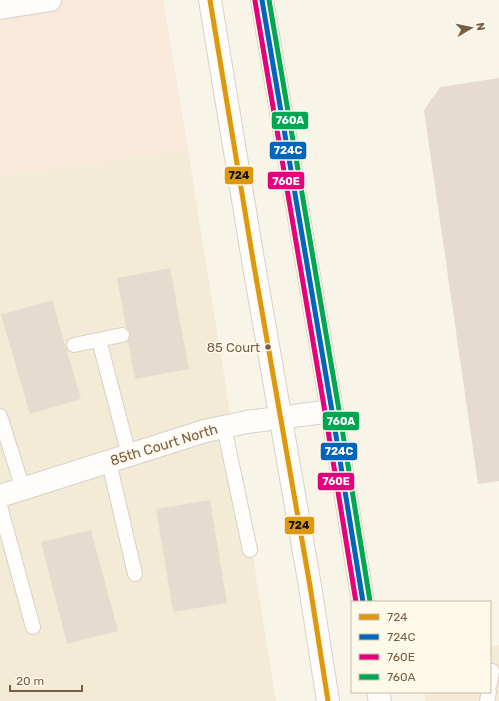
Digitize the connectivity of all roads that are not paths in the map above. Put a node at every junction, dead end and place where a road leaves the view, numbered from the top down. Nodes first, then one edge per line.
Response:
1 (50, 0) edge
2 (210, 0) edge
3 (262, 0) edge
4 (0, 8) edge
5 (122, 335) dead end
6 (99, 340) junction
7 (74, 345) dead end
8 (332, 410) junction
9 (0, 416) edge
10 (281, 418) junction
11 (224, 426) junction
12 (119, 459) junction
13 (23, 489) junction
14 (0, 496) edge
15 (0, 506) edge
16 (250, 550) dead end
17 (135, 574) dead end
18 (363, 601) edge
19 (33, 627) dead end
20 (328, 701) edge

1 - 4 main road
2 - 10 main road
3 - 8 main road
5 - 6 lane
6 - 7 lane
6 - 12 lane
8 - 10 main road, 85th Court North
8 - 18 main road
9 - 13 lane
10 - 11 main road, 85th Court North
10 - 20 main road
11 - 12 main road, 85th Court North
11 - 16 lane
12 - 13 main road, 85th Court North
12 - 17 lane
13 - 14 main road, 85th Court North
15 - 19 lane

